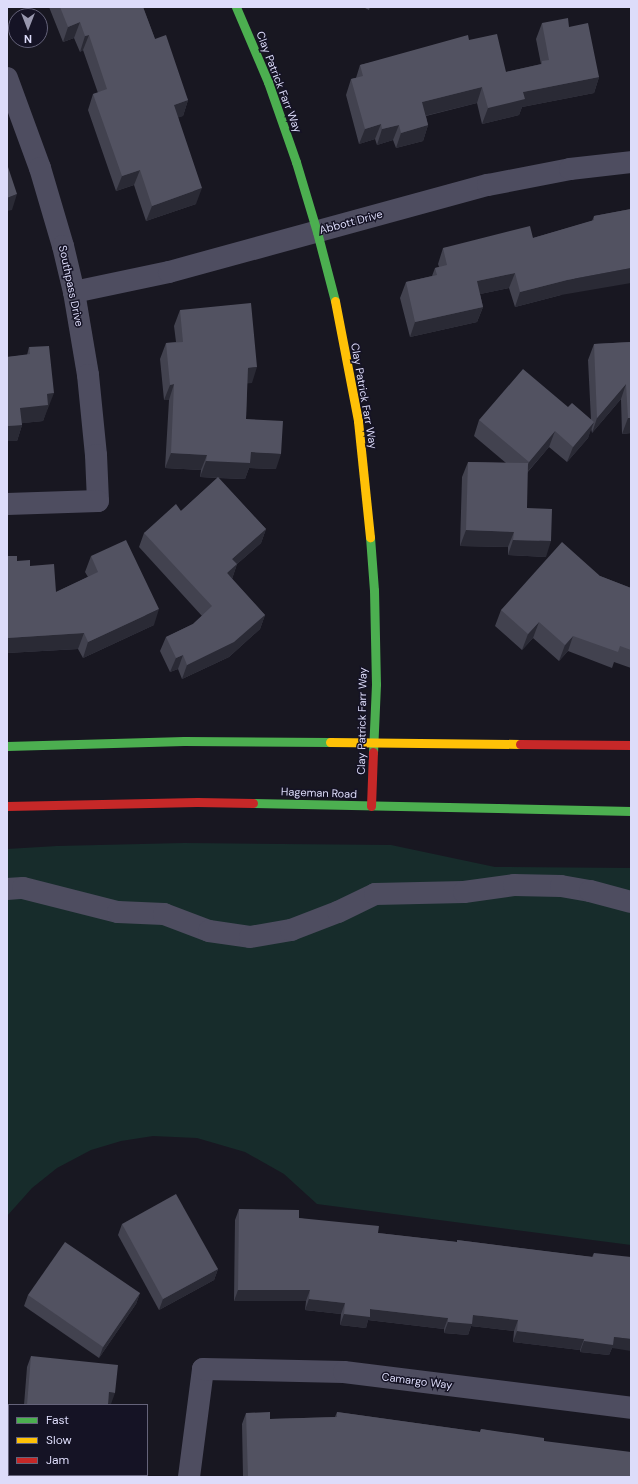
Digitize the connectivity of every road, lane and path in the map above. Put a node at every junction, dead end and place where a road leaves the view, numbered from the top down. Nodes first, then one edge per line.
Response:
1 (236, 7) edge
2 (7, 78) edge
3 (631, 162) edge
4 (317, 232) junction
5 (74, 292) junction
6 (7, 504) edge
7 (375, 743) junction
8 (631, 745) edge
9 (7, 746) edge
10 (7, 806) edge
11 (371, 806) junction
12 (631, 811) edge
13 (7, 889) edge
14 (631, 902) edge
15 (631, 1408) edge
16 (189, 1477) edge

1 - 4 main road, Clay Patrick Farr Way
2 - 5 street, Southpass Drive
3 - 4 street, Abbott Drive
4 - 5 street, Abbott Drive
4 - 7 main road, Clay Patrick Farr Way
5 - 6 street, Southpass Drive
7 - 8 main road
7 - 9 main road
7 - 11 main road, Clay Patrick Farr Way
10 - 11 main road, Hageman Road
11 - 12 main road, Hageman Road
13 - 14 street
15 - 16 street, Camargo Way

